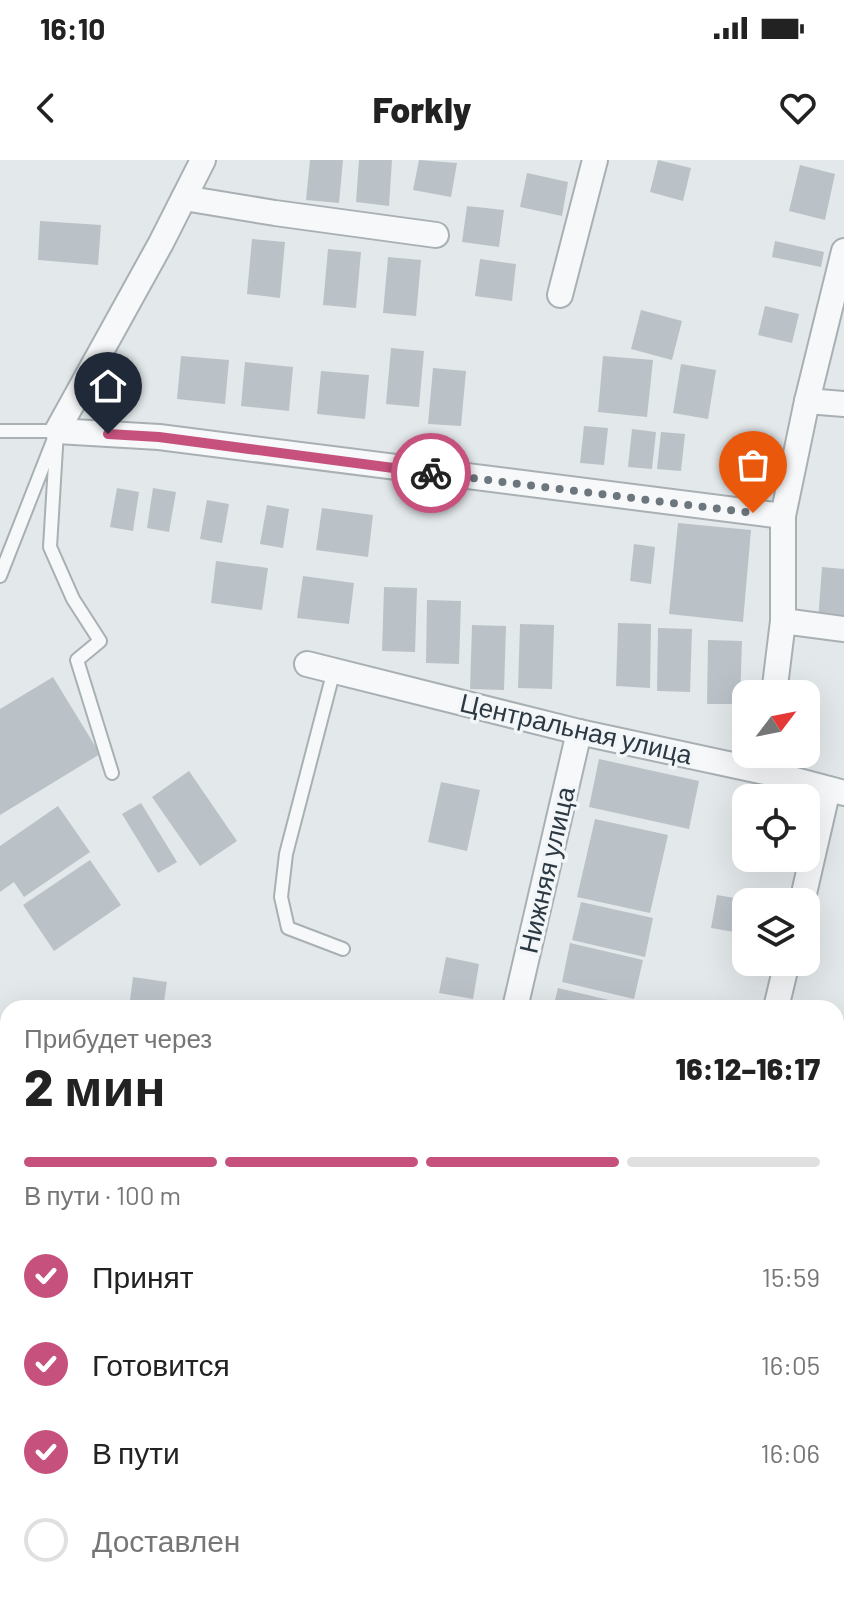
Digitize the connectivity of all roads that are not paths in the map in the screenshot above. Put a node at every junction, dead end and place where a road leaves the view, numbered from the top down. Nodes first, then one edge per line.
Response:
1 (203, 160) edge
2 (595, 160) edge
3 (184, 198) junction
4 (436, 235) dead end
5 (844, 251) edge
6 (560, 295) dead end
7 (807, 401) junction
8 (844, 404) edge
9 (0, 431) edge
10 (57, 431) junction
11 (783, 516) junction
12 (0, 576) edge
13 (783, 621) junction
14 (844, 629) edge
15 (307, 664) dead end
16 (334, 670) junction
17 (776, 680) edge
18 (579, 732) junction
19 (732, 757) edge
20 (778, 768) edge
21 (112, 773) dead end
22 (836, 791) edge
23 (806, 888) edge
24 (343, 949) dead end
25 (784, 976) edge
26 (517, 1000) edge
27 (778, 1000) edge

1 - 3 street
2 - 6 street
3 - 4 street
3 - 10 street
5 - 7 street
7 - 8 street
7 - 11 street
9 - 10 lane
10 - 11 street
10 - 12 lane
10 - 21 lane
11 - 13 street
13 - 14 street
13 - 17 street
15 - 16 street, Центральная улица
16 - 18 street, Центральная улица
16 - 24 lane
18 - 19 street, Центральная улица
18 - 26 street, Нижняя улица
20 - 22 street, Центральная улица
22 - 23 street
25 - 27 street

